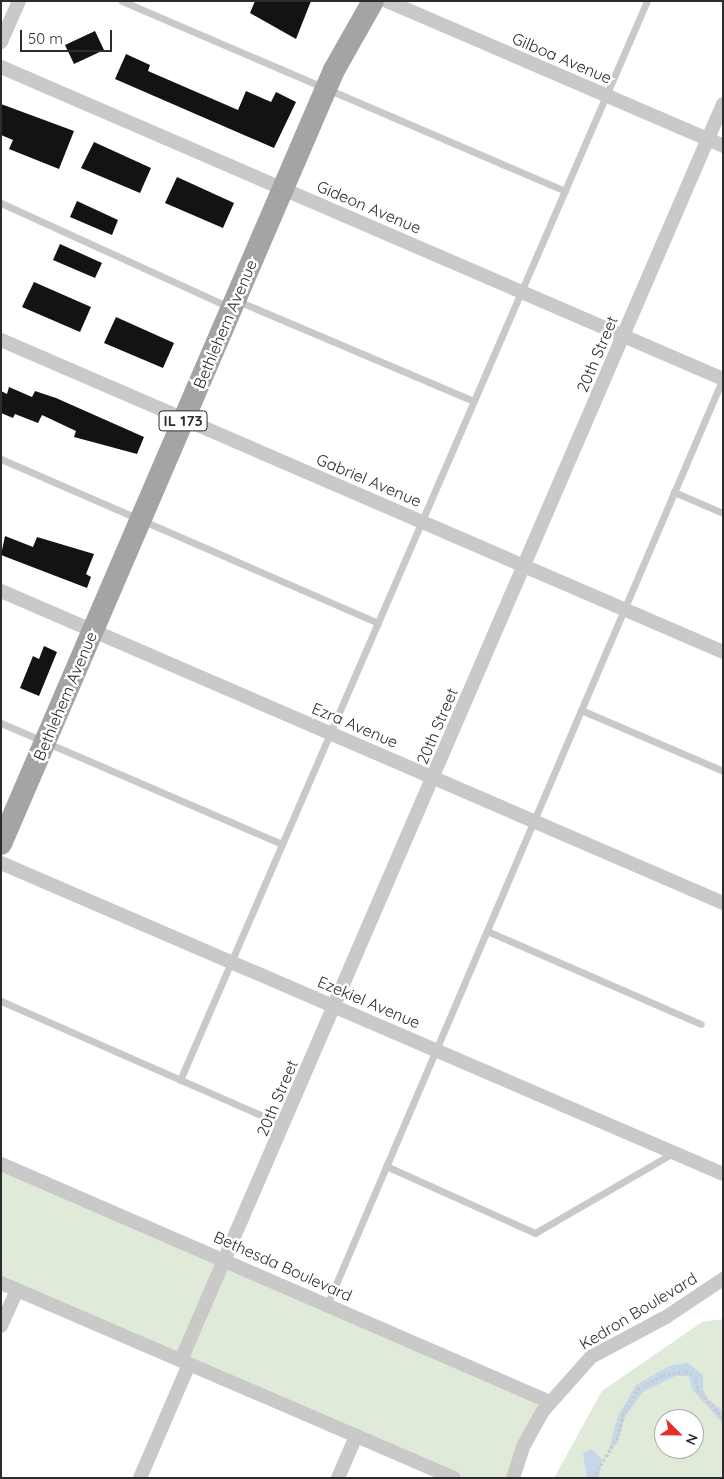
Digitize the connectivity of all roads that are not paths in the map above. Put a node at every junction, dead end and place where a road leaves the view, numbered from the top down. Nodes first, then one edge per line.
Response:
1 (19, 1) edge
2 (122, 1) edge
3 (373, 1) edge
4 (387, 1) edge
5 (647, 1) edge
6 (1, 42) edge
7 (1, 67) edge
8 (325, 90) junction
9 (606, 96) junction
10 (723, 104) edge
11 (708, 140) junction
12 (723, 146) edge
13 (283, 189) junction
14 (565, 191) junction
15 (1, 204) edge
16 (521, 292) junction
17 (234, 304) junction
18 (623, 336) junction
19 (1, 340) edge
20 (722, 379) edge
21 (474, 401) junction
22 (184, 419) junction
23 (1, 458) edge
24 (674, 492) junction
25 (723, 513) edge
26 (142, 517) junction
27 (422, 522) junction
28 (524, 567) junction
29 (1, 591) edge
30 (624, 610) junction
31 (378, 623) junction
32 (93, 631) junction
33 (723, 652) edge
34 (581, 710) junction
35 (1, 722) edge
36 (330, 734) junction
37 (45, 742) junction
38 (723, 771) edge
39 (434, 778) junction
40 (534, 821) junction
41 (1, 844) edge
42 (282, 844) junction
43 (1, 863) edge
44 (723, 903) edge
45 (487, 931) junction
46 (232, 962) junction
47 (1, 1001) edge
48 (335, 1007) junction
49 (701, 1024) dead end
50 (436, 1050) junction
51 (180, 1080) junction
52 (284, 1125) junction
53 (674, 1153) junction
54 (1, 1164) edge
55 (386, 1166) junction
56 (723, 1174) edge
57 (225, 1260) junction
58 (723, 1278) edge
59 (1, 1284) edge
60 (17, 1290) junction
61 (328, 1305) junction
62 (1, 1326) edge
63 (185, 1362) junction
64 (550, 1402) junction
65 (356, 1436) junction
66 (140, 1478) edge
67 (338, 1478) edge
68 (454, 1478) edge
69 (513, 1478) edge

1 - 6 street
2 - 8 lane
3 - 8 main road, Bethlehem Avenue / IL 173
4 - 9 street, Gilboa Avenue
5 - 9 lane
7 - 13 street, Gideon Avenue
8 - 13 main road, Bethlehem Avenue / IL 173
8 - 14 lane
9 - 11 street, Gilboa Avenue
9 - 14 lane
10 - 11 street, 20th Street
11 - 12 street, Gilboa Avenue
11 - 18 street, 20th Street
13 - 16 street, Gideon Avenue
13 - 17 main road, Bethlehem Avenue / IL 173
14 - 16 lane
15 - 17 lane
16 - 18 street, Gideon Avenue
16 - 21 lane
17 - 21 lane
17 - 22 main road, Bethlehem Avenue / IL 173
18 - 20 street, Gideon Avenue
18 - 28 street, 20th Street
19 - 22 street, Gabriel Avenue
20 - 24 lane
21 - 27 lane
22 - 26 main road, Bethlehem Avenue / IL 173
22 - 27 street, Gabriel Avenue
23 - 26 lane
24 - 25 lane
24 - 30 lane
26 - 31 lane
26 - 32 main road, Bethlehem Avenue / IL 173
27 - 28 street, Gabriel Avenue
27 - 31 lane
28 - 30 street, Gabriel Avenue
28 - 39 street, 20th Street
29 - 32 street, Ezra Avenue
30 - 33 street, Gabriel Avenue
30 - 34 lane
31 - 36 lane
32 - 36 street, Ezra Avenue
32 - 37 main road, Bethlehem Avenue / IL 173
34 - 38 lane
34 - 40 lane
35 - 37 lane
36 - 39 street, Ezra Avenue
36 - 42 lane
37 - 41 main road, Bethlehem Avenue / IL 173
37 - 42 lane
39 - 40 street, Ezra Avenue
39 - 48 street, 20th Street
40 - 44 street, Ezra Avenue
40 - 45 lane
42 - 46 lane
43 - 46 street, Ezekiel Avenue
45 - 49 lane
45 - 50 lane
46 - 48 street, Ezekiel Avenue
46 - 51 lane
47 - 51 lane
48 - 50 street, Ezekiel Avenue
48 - 52 street, 20th Street
50 - 53 street, Ezekiel Avenue
50 - 55 lane
51 - 52 lane
52 - 57 street, 20th Street
53 - 55 lane
53 - 56 street, Ezekiel Avenue
54 - 57 street, Bethesda Boulevard
55 - 61 lane
57 - 61 street, Bethesda Boulevard
57 - 63 street, 20th Street
58 - 64 street, Kedron Boulevard
59 - 60 street
60 - 62 street
60 - 63 street
61 - 64 street, Bethesda Boulevard
63 - 65 street
63 - 66 street, 20th Street
64 - 69 street, Kedron Boulevard
65 - 67 street
65 - 68 street

